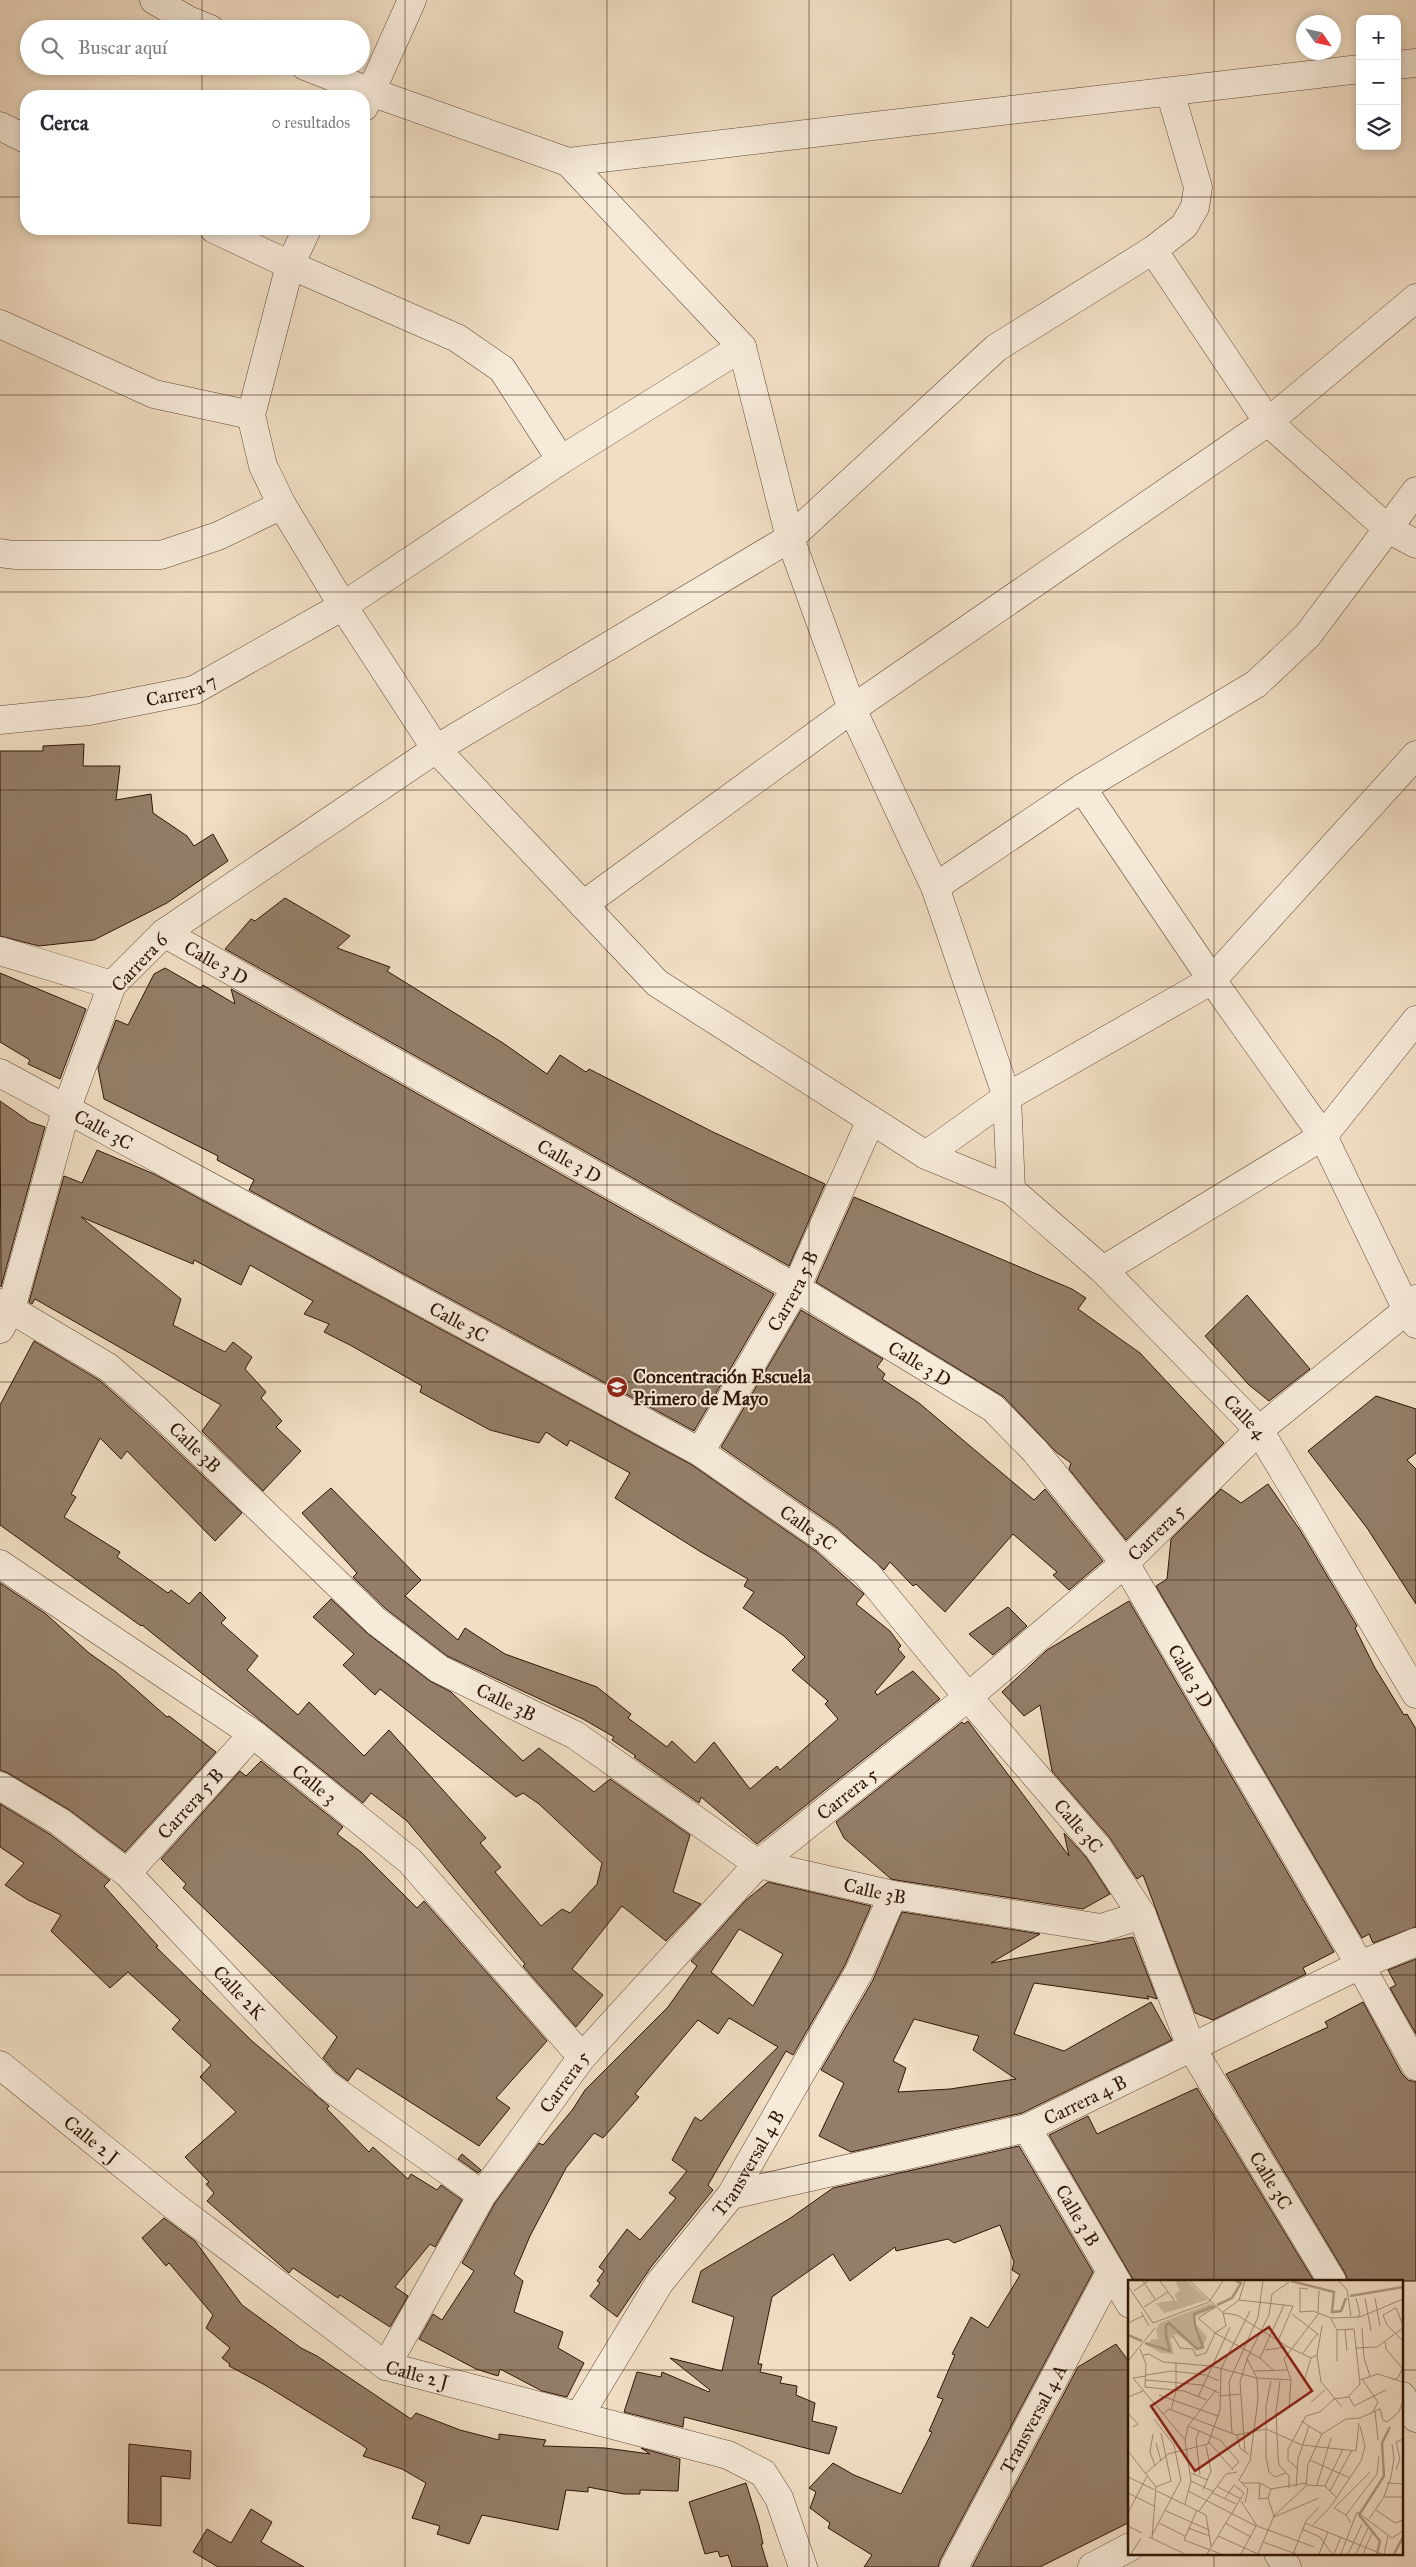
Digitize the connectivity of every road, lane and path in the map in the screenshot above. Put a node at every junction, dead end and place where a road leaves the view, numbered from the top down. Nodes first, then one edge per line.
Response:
1 (154, 0) edge
2 (412, 0) edge
3 (188, 20) edge
4 (1416, 63) edge
5 (1401, 65) edge
6 (1356, 70) edge
7 (321, 75) edge
8 (348, 90) edge
9 (1170, 92) junction
10 (370, 93) edge
11 (370, 101) edge
12 (0, 126) edge
13 (20, 136) edge
14 (568, 162) junction
15 (227, 235) edge
16 (304, 235) edge
17 (1153, 250) junction
18 (290, 265) junction
19 (1416, 298) edge
20 (0, 324) edge
21 (742, 347) junction
22 (251, 415) junction
23 (1268, 422) junction
24 (561, 460) junction
25 (1416, 491) edge
26 (282, 504) junction
27 (1388, 528) junction
28 (790, 538) junction
29 (1416, 544) edge
30 (0, 552) edge
31 (343, 606) junction
32 (852, 709) junction
33 (0, 720) edge
34 (436, 749) junction
35 (1416, 755) edge
36 (1082, 788) junction
37 (935, 887) junction
38 (583, 905) junction
39 (164, 934) junction
40 (0, 951) edge
41 (1212, 980) junction
42 (112, 985) junction
43 (1416, 1020) edge
44 (0, 1074) edge
45 (1006, 1097) junction
46 (66, 1110) junction
47 (871, 1120) junction
48 (1323, 1136) junction
49 (926, 1155) junction
50 (1012, 1190) junction
51 (1103, 1270) junction
52 (796, 1288) junction
53 (1413, 1311) edge
54 (4, 1314) edge
55 (1259, 1430) junction
56 (700, 1452) junction
57 (1126, 1563) junction
58 (0, 1564) edge
59 (1416, 1694) edge
60 (968, 1697) junction
61 (253, 1734) junction
62 (0, 1786) edge
63 (758, 1864) junction
64 (127, 1873) junction
65 (893, 1895) junction
66 (1142, 1914) junction
67 (1416, 1942) edge
68 (1360, 1965) junction
69 (1191, 2047) junction
70 (582, 2057) junction
71 (0, 2065) edge
72 (1416, 2066) edge
73 (1027, 2128) junction
74 (482, 2195) junction
75 (731, 2195) junction
76 (1111, 2270) junction
77 (1331, 2280) edge
78 (1128, 2300) edge
79 (386, 2366) junction
80 (579, 2416) junction
81 (1128, 2549) edge
82 (1279, 2554) edge
83 (1095, 2566) edge
84 (803, 2567) edge
85 (954, 2567) edge
86 (1287, 2567) edge

1 - 3 street
2 - 10 street
4 - 5 street
6 - 9 street
7 - 8 street
9 - 14 street
9 - 17 street, Carrera 6
11 - 14 street
12 - 13 street
14 - 21 street
15 - 18 street
16 - 18 street
17 - 23 street
17 - 28 street, Carrera 6
18 - 22 street
18 - 24 street
19 - 23 street
20 - 22 street
21 - 24 street, Carrera 7
21 - 28 street
22 - 26 street, Calle 4
23 - 27 street
23 - 32 street
24 - 31 street, Carrera 7
25 - 27 street
26 - 30 street
26 - 31 street, Calle 4
27 - 29 street
27 - 36 street
28 - 32 street
28 - 34 street, Carrera 6
31 - 33 street, Carrera 7
31 - 34 street, Calle 4
32 - 37 street
32 - 38 street
34 - 38 street, Calle 4
34 - 39 street, Carrera 6
35 - 41 street
36 - 37 street
36 - 41 street
37 - 45 street
38 - 47 street, Calle 4
39 - 42 street, Carrera 6
39 - 52 street, Calle 3 D
40 - 42 street
41 - 45 street
41 - 48 street
42 - 46 street, Carrera 6
43 - 48 street
44 - 46 street, Calle 3C
45 - 49 street
45 - 50 street
46 - 54 street, Carrera 6
46 - 56 street, Calle 3C
47 - 49 street, Calle 4
47 - 52 street, Carrera 5 B
48 - 51 street
48 - 53 street
49 - 50 street, Calle 4
50 - 51 street, Calle 4
51 - 55 street, Calle 4
52 - 56 street, Carrera 5 B
52 - 57 street, Calle 3 D
53 - 55 street, Carrera 5
54 - 63 street, Calle 3B
55 - 57 street, Carrera 5
55 - 59 street, Calle 4
56 - 60 street, Calle 3C
57 - 60 street, Carrera 5
57 - 68 street, Calle 3 D
58 - 61 street, Calle 3
60 - 63 street, Carrera 5
60 - 66 street, Calle 3C
61 - 64 street, Carrera 5 B
61 - 70 street, Calle 3
62 - 64 street, Calle 2K
63 - 65 street, Calle 3B
63 - 70 street, Carrera 5
64 - 74 street, Calle 2K
65 - 66 street, Calle 3B
65 - 75 street, Transversal 4 B
66 - 69 street, Calle 3C
67 - 68 street, Carrera 4 B
68 - 69 street, Carrera 4 B
68 - 72 street, Calle 3 D
69 - 73 street, Carrera 4 B
69 - 77 street, Calle 3C
70 - 74 street, Carrera 5
71 - 79 street, Calle 2 J
73 - 75 street, Carrera 4 B
73 - 76 street, Calle 3 B
74 - 79 street, Carrera 5
75 - 80 street, Transversal 4 B
76 - 78 street, Calle 3 B
76 - 85 street, Transversal 4 A
79 - 80 street, Calle 2 J
80 - 84 street, Calle 2 J
81 - 83 street
82 - 86 street

